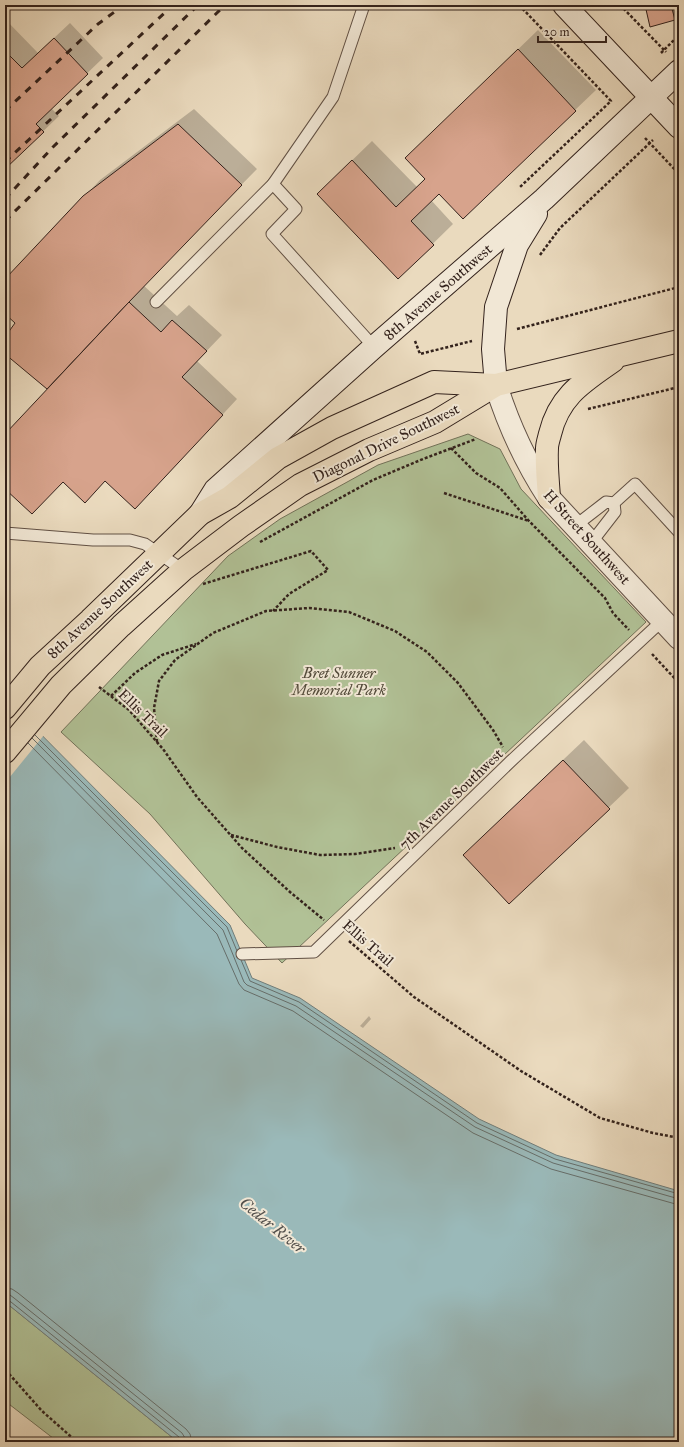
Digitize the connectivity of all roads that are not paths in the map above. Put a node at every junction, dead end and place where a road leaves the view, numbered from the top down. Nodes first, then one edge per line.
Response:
1 (364, 5) edge
2 (564, 5) edge
3 (679, 71) edge
4 (652, 98) junction
5 (679, 127) edge
6 (273, 184) junction
7 (544, 199) junction
8 (156, 302) dead end
9 (679, 340) edge
10 (374, 347) junction
11 (623, 354) junction
12 (496, 386) junction
13 (549, 498) junction
14 (614, 504) junction
15 (200, 514) junction
16 (574, 526) junction
17 (679, 532) edge
18 (5, 533) edge
19 (591, 543) junction
20 (159, 554) junction
21 (190, 578) junction
22 (662, 620) junction
23 (679, 638) edge
24 (5, 708) edge
25 (5, 752) edge
26 (242, 954) dead end

1 - 6 lane
2 - 4 street
3 - 4 street, 8th Avenue Southwest
4 - 5 street
4 - 7 street, 8th Avenue Southwest
6 - 8 lane
6 - 10 lane
7 - 10 street, 8th Avenue Southwest
7 - 12 street, H Street Southwest
9 - 11 main road, Diagonal Drive Southwest
10 - 15 street, 8th Avenue Southwest
11 - 12 main road, Diagonal Drive Southwest
11 - 13 main road
12 - 13 street, H Street Southwest
12 - 15 main road, 8th Avenue Southwest
12 - 21 main road, Diagonal Drive Southwest
13 - 16 street, H Street Southwest
14 - 16 lane
14 - 17 lane
14 - 19 lane
15 - 20 main road, 8th Avenue Southwest
16 - 19 street, H Street Southwest
18 - 20 lane
19 - 22 street, H Street Southwest
20 - 21 lane
20 - 24 main road, 8th Avenue Southwest
21 - 25 main road, 8th Avenue Southwest
22 - 23 street, H Street Southwest
22 - 26 lane, 7th Avenue Southwest

